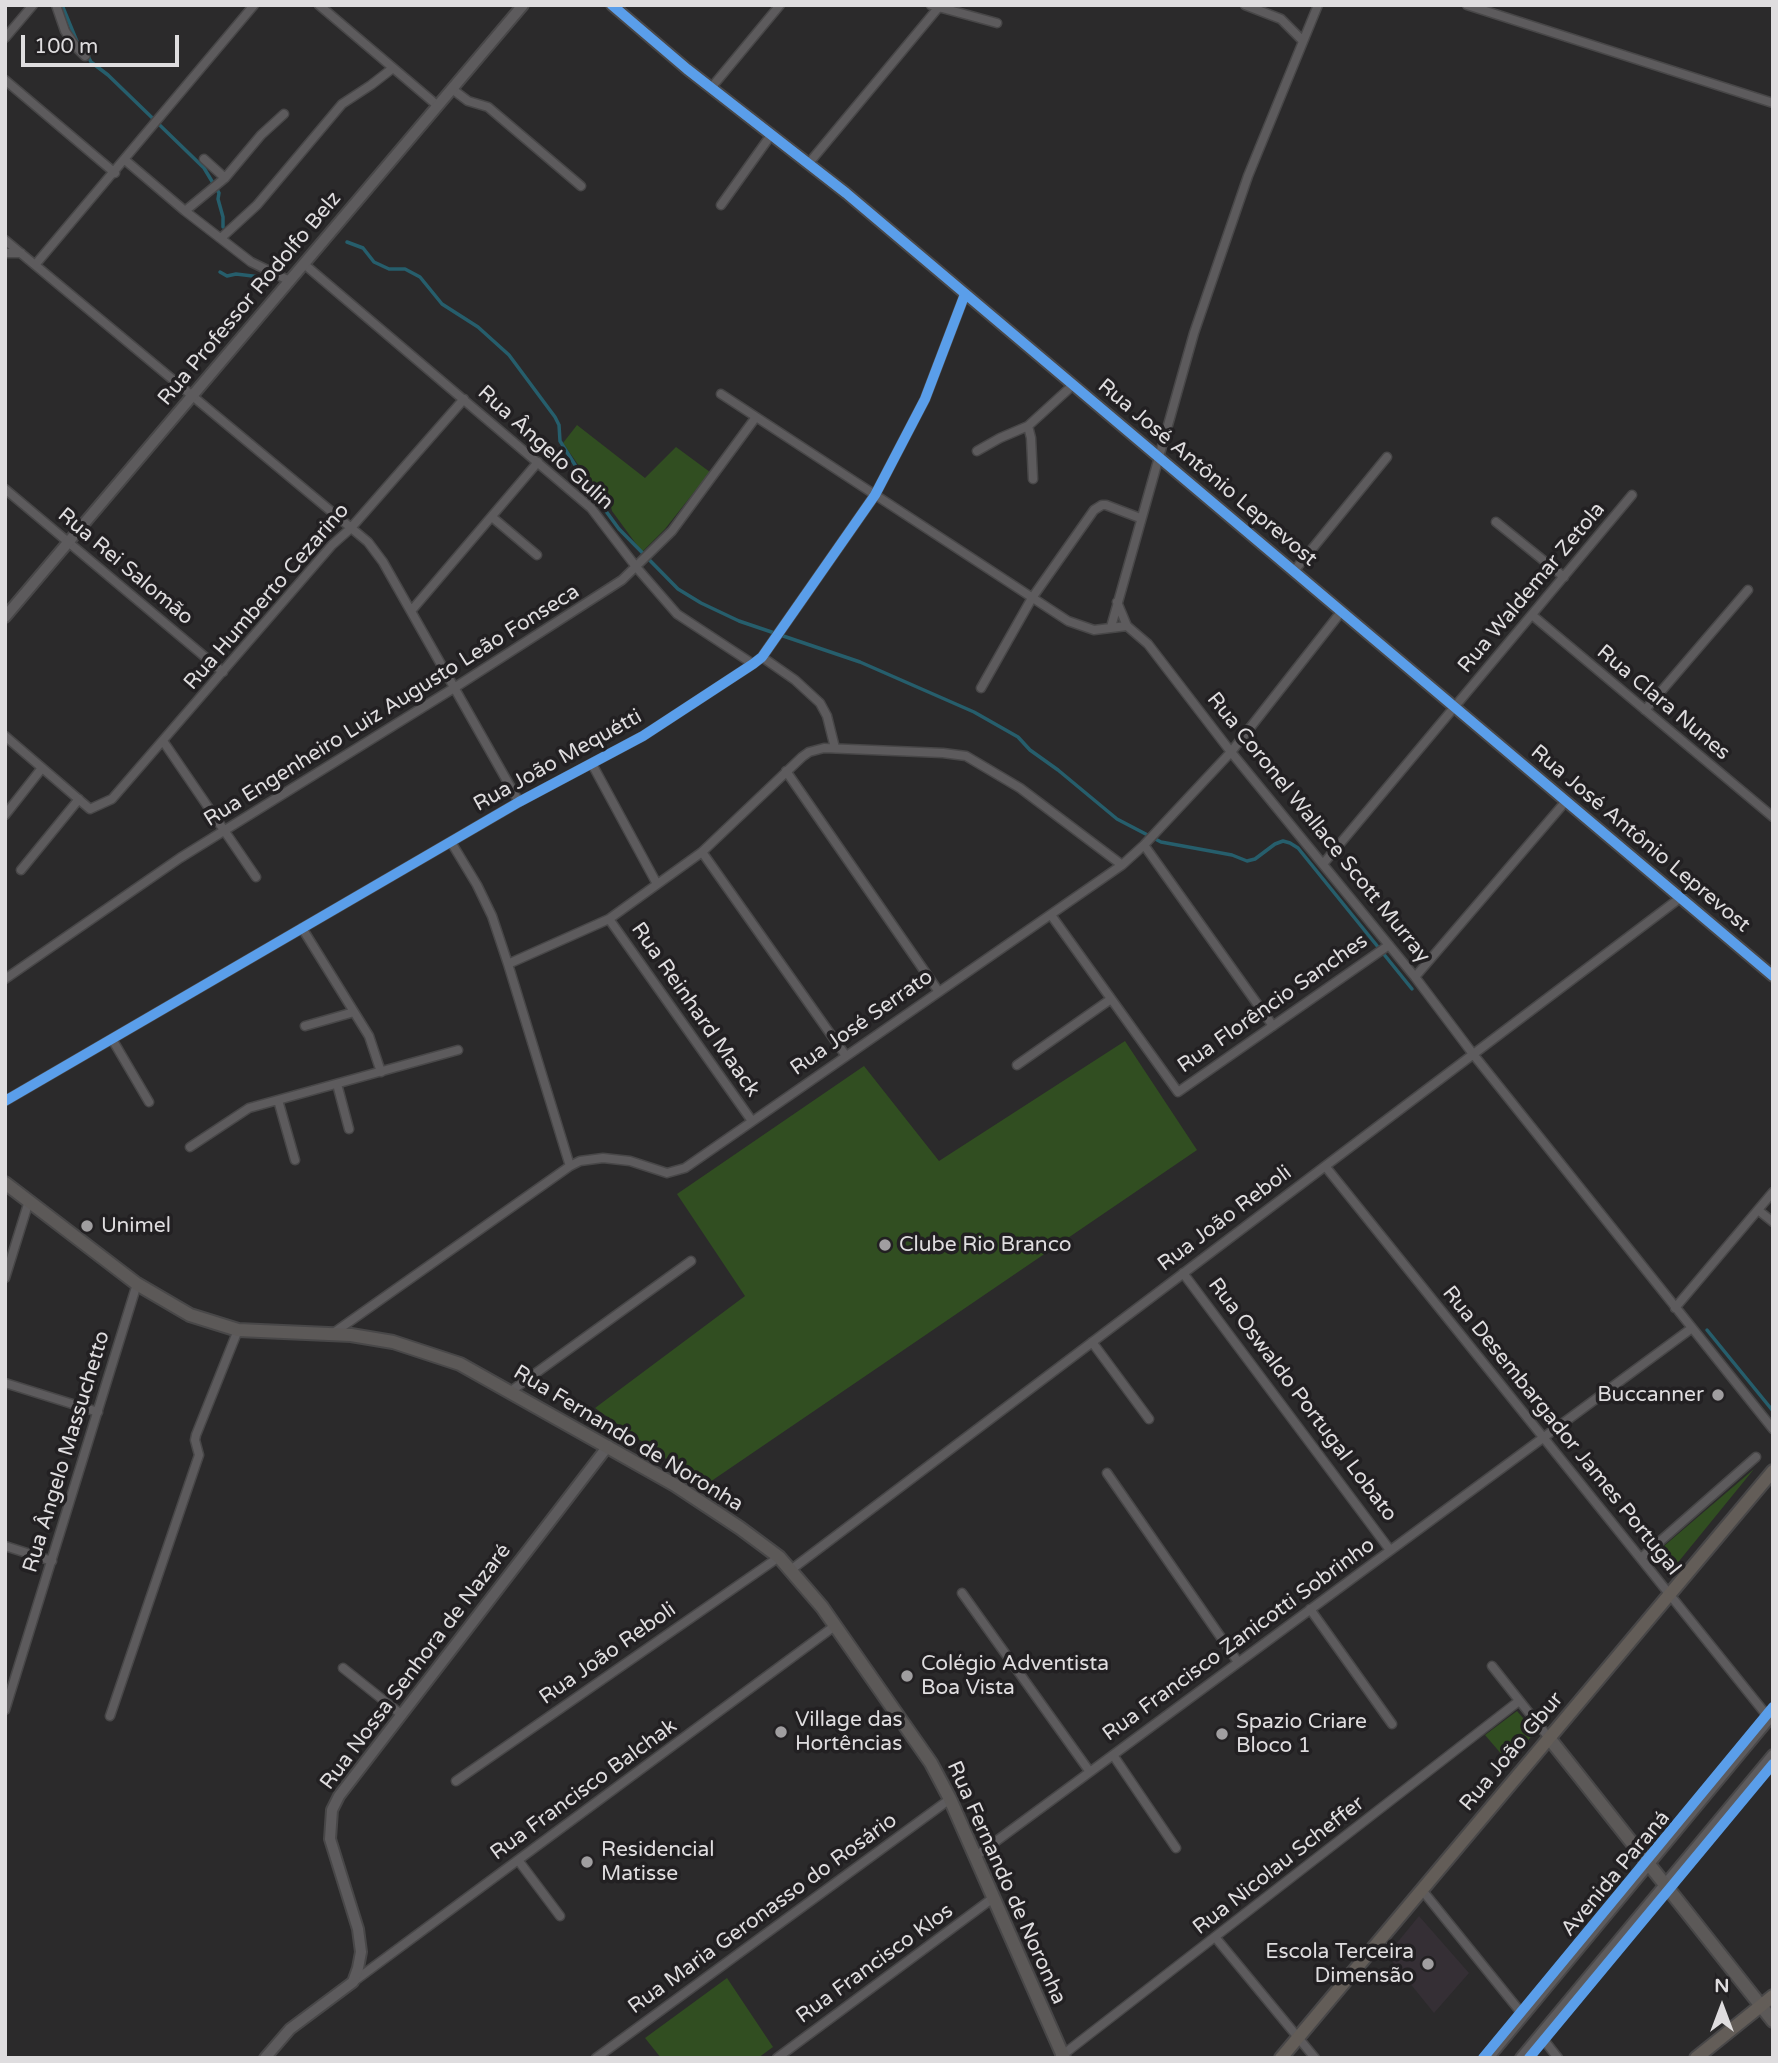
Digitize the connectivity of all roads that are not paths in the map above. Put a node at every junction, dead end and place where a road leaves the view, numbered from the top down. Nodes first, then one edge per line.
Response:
1 (33, 5) edge
2 (56, 5) edge
3 (254, 5) edge
4 (319, 5) edge
5 (523, 5) edge
6 (612, 5) edge
7 (780, 5) edge
8 (1245, 5) edge
9 (1318, 5) edge
10 (1467, 5) edge
11 (934, 6) edge
12 (997, 23) dead end
13 (5, 38) edge
14 (1303, 41) junction
15 (85, 56) dead end
16 (393, 68) junction
17 (5, 80) edge
18 (711, 88) junction
19 (452, 89) junction
20 (1773, 103) edge
21 (438, 106) junction
22 (284, 114) dead end
23 (771, 135) junction
24 (204, 159) dead end
25 (125, 160) junction
26 (809, 163) junction
27 (115, 173) junction
28 (225, 178) junction
29 (582, 186) dead end
30 (721, 205) dead end
31 (185, 211) junction
32 (221, 238) junction
33 (5, 240) edge
34 (5, 253) edge
35 (21, 253) junction
36 (304, 264) junction
37 (35, 265) junction
38 (290, 281) junction
39 (965, 294) junction
40 (1073, 385) junction
41 (721, 394) dead end
42 (192, 396) junction
43 (464, 399) junction
44 (756, 417) junction
45 (1028, 426) junction
46 (977, 451) dead end
47 (1159, 457) junction
48 (1387, 457) dead end
49 (538, 463) junction
50 (1033, 480) dead end
51 (5, 489) edge
52 (875, 495) junction
53 (1632, 495) dead end
54 (492, 517) junction
55 (1140, 518) junction
56 (1496, 522) dead end
57 (350, 529) junction
58 (69, 542) junction
59 (537, 555) dead end
60 (639, 565) junction
61 (1294, 571) junction
62 (1564, 577) junction
63 (1748, 590) dead end
64 (1032, 598) junction
65 (1117, 602) junction
66 (411, 611) junction
67 (1341, 612) junction
68 (1532, 615) junction
69 (5, 617) edge
70 (1128, 626) junction
71 (1111, 627) junction
72 (762, 657) junction
73 (753, 664) junction
74 (223, 672) junction
75 (454, 688) junction
76 (981, 688) dead end
77 (1454, 707) junction
78 (1645, 710) junction
79 (5, 736) edge
80 (163, 741) junction
81 (835, 748) junction
82 (1231, 752) junction
83 (592, 764) junction
84 (42, 768) junction
85 (786, 771) junction
86 (79, 799) junction
87 (1566, 801) junction
88 (519, 802) junction
89 (5, 815) edge
90 (1773, 817) edge
91 (225, 831) junction
92 (1149, 840) junction
93 (451, 842) junction
94 (702, 852) junction
95 (1322, 864) junction
96 (1122, 865) junction
97 (21, 870) dead end
98 (256, 877) dead end
99 (657, 884) junction
100 (1679, 898) junction
101 (1051, 915) junction
102 (609, 919) junction
103 (302, 928) junction
104 (1389, 945) junction
105 (508, 964) junction
106 (1773, 976) edge
107 (1415, 977) junction
108 (5, 979) edge
109 (939, 992) junction
110 (1111, 999) junction
111 (354, 1012) junction
112 (305, 1026) dead end
113 (1273, 1026) junction
114 (112, 1039) junction
115 (458, 1050) dead end
116 (1473, 1054) junction
117 (846, 1056) junction
118 (1017, 1065) dead end
119 (381, 1072) junction
120 (337, 1084) junction
121 (278, 1100) junction
122 (5, 1101) edge
123 (149, 1102) dead end
124 (752, 1121) junction
125 (349, 1129) dead end
126 (190, 1147) dead end
127 (295, 1160) dead end
128 (570, 1166) junction
129 (1325, 1166) junction
130 (5, 1183) edge
131 (1773, 1192) edge
132 (29, 1200) junction
133 (1758, 1210) junction
134 (1773, 1222) edge
135 (691, 1261) dead end
136 (1183, 1273) junction
137 (5, 1278) edge
138 (137, 1284) junction
139 (1675, 1308) junction
140 (1692, 1328) junction
141 (238, 1330) junction
142 (332, 1334) junction
143 (1092, 1342) junction
144 (5, 1383) edge
145 (511, 1391) junction
146 (98, 1412) junction
147 (1149, 1419) dead end
148 (1773, 1429) edge
149 (1543, 1438) junction
150 (608, 1446) junction
151 (1756, 1457) dead end
152 (1773, 1471) edge
153 (1107, 1474) dead end
154 (5, 1546) edge
155 (1390, 1550) junction
156 (779, 1557) junction
157 (1640, 1558) junction
158 (51, 1561) junction
159 (792, 1569) junction
160 (962, 1593) dead end
161 (1669, 1594) junction
162 (1310, 1609) junction
163 (836, 1625) junction
164 (1238, 1662) junction
165 (1492, 1666) dead end
166 (342, 1668) dead end
167 (1519, 1701) junction
168 (5, 1710) edge
169 (402, 1714) junction
170 (110, 1716) dead end
171 (1771, 1716) edge
172 (1392, 1724) dead end
173 (1549, 1738) junction
174 (1113, 1755) junction
175 (1773, 1755) edge
176 (1090, 1772) junction
177 (457, 1781) dead end
178 (950, 1798) junction
179 (1176, 1848) dead end
180 (976, 1856) junction
181 (518, 1860) junction
182 (1657, 1874) junction
183 (1422, 1890) junction
184 (993, 1898) junction
185 (560, 1916) dead end
186 (1215, 1937) junction
187 (353, 1982) junction
188 (1773, 1997) edge
189 (1761, 2006) junction
190 (1523, 2015) junction
191 (1773, 2021) edge
192 (1540, 2035) junction
193 (1298, 2038) junction
194 (1062, 2057) edge
195 (265, 2058) edge
196 (596, 2058) edge
197 (776, 2058) edge
198 (1281, 2058) edge
199 (1315, 2058) edge
200 (1488, 2058) edge
201 (1521, 2058) edge
202 (1558, 2058) edge
203 (1696, 2058) edge

1 - 13 street
2 - 15 street
3 - 25 street
4 - 16 street
5 - 19 street, Rua Professor Rodolfo Belz
6 - 18 street, Rua José Antônio Leprevost
7 - 18 street
8 - 14 street
9 - 14 street
10 - 20 street
11 - 12 street
11 - 26 street
14 - 47 street
16 - 21 street
16 - 32 street
17 - 27 street
18 - 23 street, Rua José Antônio Leprevost
19 - 21 street, Rua Professor Rodolfo Belz
19 - 29 street
21 - 36 street, Rua Professor Rodolfo Belz
22 - 28 street
23 - 26 street, Rua José Antônio Leprevost
23 - 30 street
24 - 28 street
25 - 27 street
25 - 31 street
26 - 39 street, Rua José Antônio Leprevost
27 - 37 street
28 - 31 street
31 - 32 street
32 - 38 street
33 - 35 street
34 - 35 street
35 - 37 street
36 - 38 street, Rua Professor Rodolfo Belz
36 - 43 street, Rua Ângelo Gulin
37 - 42 street
38 - 42 street, Rua Professor Rodolfo Belz
39 - 40 street, Rua José Antônio Leprevost
39 - 52 street, Rua João Mequétti
40 - 45 street
40 - 47 street, Rua José Antônio Leprevost
41 - 44 street
42 - 57 street
42 - 58 street, Rua Professor Rodolfo Belz
43 - 49 street, Rua Ângelo Gulin
43 - 57 street, Rua Humberto Cezarino
44 - 52 street
44 - 60 street, Rua Engenheiro Luiz Augusto Leão Fonseca
45 - 46 street
45 - 50 street
47 - 55 street
47 - 61 street, Rua José Antônio Leprevost
48 - 61 street
49 - 54 street
49 - 60 street, Rua Ângelo Gulin
51 - 58 street, Rua Rei Salomão
52 - 64 street
52 - 72 street, Rua João Mequétti
53 - 62 street, Rua Waldemar Zetola
54 - 59 street
54 - 66 street
55 - 64 street
55 - 65 street
56 - 62 street
57 - 66 street
57 - 74 street, Rua Humberto Cezarino
58 - 69 street, Rua Professor Rodolfo Belz
58 - 74 street, Rua Rei Salomão
60 - 73 street, Rua Ângelo Gulin
60 - 75 street, Rua Engenheiro Luiz Augusto Leão Fonseca
61 - 67 street, Rua José Antônio Leprevost
62 - 68 street, Rua Waldemar Zetola
63 - 78 street
64 - 71 street
64 - 76 street
65 - 70 street
65 - 71 street
66 - 75 street
67 - 77 street, Rua José Antônio Leprevost
67 - 82 street, Rua José Serrato
68 - 77 street, Rua Waldemar Zetola
68 - 78 street, Rua Clara Nunes
70 - 71 street
70 - 82 street, Rua Coronel Wallace Scott Murray
72 - 73 street, Rua João Mequétti
72 - 81 street
73 - 83 street, Rua João Mequétti
74 - 80 street, Rua Humberto Cezarino
75 - 88 street
75 - 91 street, Rua Engenheiro Luiz Augusto Leão Fonseca
77 - 87 street, Rua José Antônio Leprevost
77 - 95 street, Rua Waldemar Zetola
78 - 90 street, Rua Clara Nunes
79 - 84 street
80 - 86 street, Rua Humberto Cezarino
80 - 91 street
81 - 85 street
81 - 96 street
82 - 92 street, Rua José Serrato
82 - 95 street, Rua Coronel Wallace Scott Murray
83 - 88 street, Rua João Mequétti
83 - 99 street
84 - 86 street
84 - 89 street
85 - 94 street
85 - 109 street
86 - 97 street
87 - 100 street, Rua José Antônio Leprevost
87 - 107 street
88 - 93 street, Rua João Mequétti
91 - 98 street
91 - 108 street, Rua Engenheiro Luiz Augusto Leão Fonseca
92 - 96 street, Rua José Serrato
92 - 113 street
93 - 103 street, Rua João Mequétti
93 - 105 street
94 - 99 street
94 - 117 street
95 - 104 street, Rua Coronel Wallace Scott Murray
96 - 101 street, Rua José Serrato
99 - 102 street
100 - 106 street, Rua José Antônio Leprevost
100 - 116 street, Rua João Reboli
101 - 109 street, Rua José Serrato
101 - 110 street
102 - 105 street
102 - 124 street, Rua Reinhard Maack
103 - 111 street
103 - 114 street, Rua João Mequétti
104 - 107 street, Rua Coronel Wallace Scott Murray
104 - 113 street, Rua Florêncio Sanches
105 - 128 street
107 - 116 street, Rua Coronel Wallace Scott Murray
109 - 117 street, Rua José Serrato
110 - 113 street, Rua Florêncio Sanches
110 - 118 street
111 - 112 street
111 - 119 street
114 - 122 street, Rua João Mequétti
114 - 123 street
115 - 119 street
116 - 129 street, Rua João Reboli
116 - 139 street, Rua Coronel Wallace Scott Murray
117 - 124 street, Rua José Serrato
119 - 120 street
120 - 121 street
120 - 125 street
121 - 126 street
121 - 127 street
124 - 128 street, Rua José Serrato
128 - 142 street, Rua José Serrato
129 - 136 street, Rua João Reboli
129 - 149 street, Rua Desembargador James Portugal
130 - 132 main road, Rua Fernando de Noronha
131 - 133 street
132 - 137 street
132 - 138 main road, Rua Fernando de Noronha
133 - 134 street
133 - 139 street
135 - 145 street
136 - 143 street, Rua João Reboli
136 - 155 street, Rua Oswaldo Portugal Lobato
138 - 141 main road, Rua Fernando de Noronha
138 - 146 street, Rua Ângelo Massuchetto
139 - 140 street, Rua Coronel Wallace Scott Murray
140 - 148 street, Rua Coronel Wallace Scott Murray
140 - 149 street, Rua Francisco Zanicotti Sobrinho
141 - 142 main road, Rua Fernando de Noronha
141 - 170 street
142 - 145 main road, Rua Fernando de Noronha
143 - 147 street
143 - 159 street, Rua João Reboli
144 - 146 street
145 - 150 main road, Rua Fernando de Noronha
146 - 158 street, Rua Ângelo Massuchetto
149 - 155 street, Rua Francisco Zanicotti Sobrinho
149 - 157 street, Rua Desembargador James Portugal
150 - 156 main road, Rua Fernando de Noronha
150 - 169 street, Rua Nossa Senhora de Nazaré
151 - 157 street
152 - 161 main road, Rua João Gbur
153 - 164 street
154 - 158 street
155 - 162 street, Rua Francisco Zanicotti Sobrinho
156 - 159 main road, Rua Fernando de Noronha
156 - 177 street, Rua João Reboli
157 - 161 street, Rua Desembargador James Portugal
158 - 168 street, Rua Ângelo Massuchetto
159 - 163 main road, Rua Fernando de Noronha
160 - 176 street
161 - 171 street, Rua Desembargador James Portugal
161 - 173 main road, Rua João Gbur
162 - 164 street, Rua Francisco Zanicotti Sobrinho
162 - 172 street
163 - 178 main road, Rua Fernando de Noronha
163 - 181 street, Rua Francisco Balchak
164 - 174 street, Rua Francisco Zanicotti Sobrinho
165 - 167 street
166 - 169 street
167 - 173 street
167 - 186 street, Rua Nicolau Scheffer
169 - 187 street, Rua Nossa Senhora de Nazaré
171 - 182 street, Avenida Paraná
173 - 182 main road
173 - 183 main road, Rua João Gbur
174 - 176 street, Rua Francisco Zanicotti Sobrinho
174 - 179 street
175 - 182 street, Avenida Paraná
176 - 180 street, Rua Francisco Zanicotti Sobrinho
178 - 180 main road, Rua Fernando de Noronha
178 - 196 street, Rua Maria Geronasso do Rosário
180 - 184 main road, Rua Fernando de Noronha
181 - 185 street
181 - 187 street, Rua Francisco Balchak
182 - 189 main road
182 - 190 street, Avenida Paraná
182 - 192 street, Avenida Paraná
183 - 190 street
183 - 193 main road, Rua João Gbur
184 - 194 main road, Rua Fernando de Noronha
184 - 197 street, Rua Francisco Klos
186 - 193 street
186 - 194 street, Rua Nicolau Scheffer
187 - 195 street
188 - 189 main road
189 - 191 main road
189 - 203 main road
190 - 200 street, Avenida Paraná
192 - 201 street, Avenida Paraná
192 - 202 street
193 - 198 main road, Rua João Gbur
193 - 199 street

